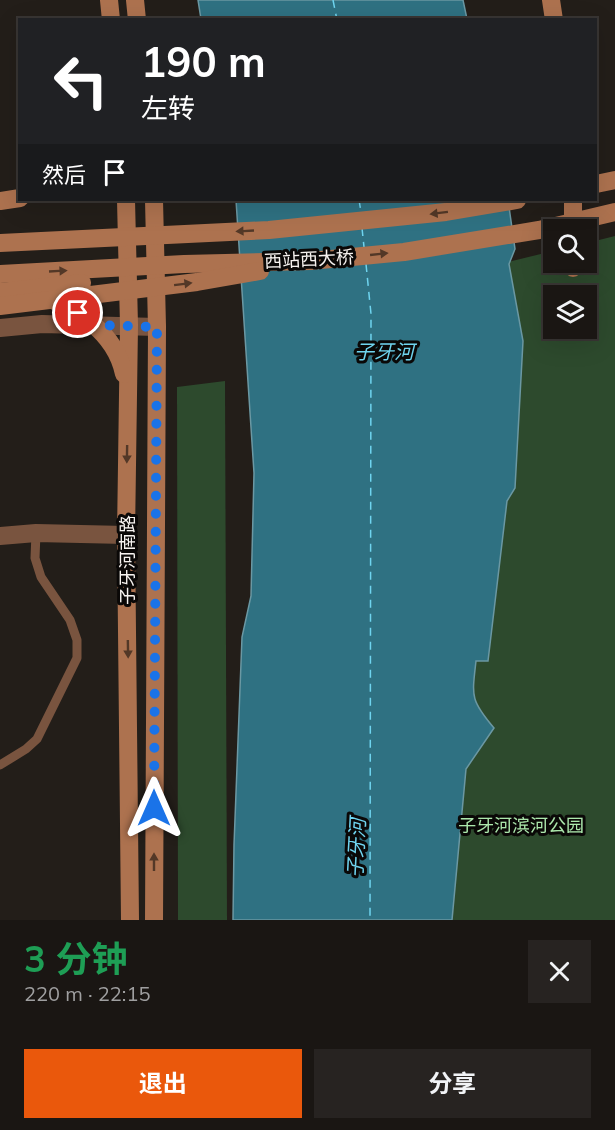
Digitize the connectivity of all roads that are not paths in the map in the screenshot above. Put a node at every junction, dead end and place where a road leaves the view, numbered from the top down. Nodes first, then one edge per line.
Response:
1 (109, 0) edge
2 (135, 0) edge
3 (551, 0) edge
4 (111, 18) edge
5 (137, 18) edge
6 (554, 18) edge
7 (615, 180) edge
8 (597, 184) edge
9 (123, 201) edge
10 (154, 201) edge
11 (511, 201) edge
12 (573, 201) edge
13 (615, 212) edge
14 (573, 219) edge
15 (0, 243) edge
16 (156, 256) junction
17 (310, 261) junction
18 (0, 274) edge
19 (156, 276) junction
20 (128, 278) junction
21 (22, 289) junction
22 (0, 292) edge
23 (0, 306) edge
24 (93, 325) junction
25 (129, 326) junction
26 (157, 327) junction
27 (0, 328) edge
28 (128, 396) junction
29 (36, 533) junction
30 (126, 535) junction
31 (0, 536) edge
32 (0, 765) edge
33 (130, 920) edge
34 (154, 920) edge

1 - 4 main road
2 - 5 main road
3 - 6 main road
7 - 8 main road
9 - 16 main road
9 - 20 main road, 子牙河南路
10 - 16 main road, 子牙河南路
11 -> 15 main road, 西站西大桥
12 - 14 main road
17 -> 13 main road, 西站西大桥
16 - 19 main road, 子牙河南路
18 -> 17 main road, 西站西大桥
23 -> 17 main road
19 - 20 main road
19 - 26 main road, 子牙河南路
20 - 21 main road
20 - 25 main road, 子牙河南路
21 - 22 main road
21 - 24 main road
24 - 25 street
24 - 27 street
24 - 28 main road
25 - 26 street
25 - 28 main road, 子牙河南路
34 -> 26 main road, 子牙河南路
28 -> 30 main road, 子牙河南路
29 - 30 street
29 - 31 street
29 - 32 lane
30 -> 33 main road, 子牙河南路

